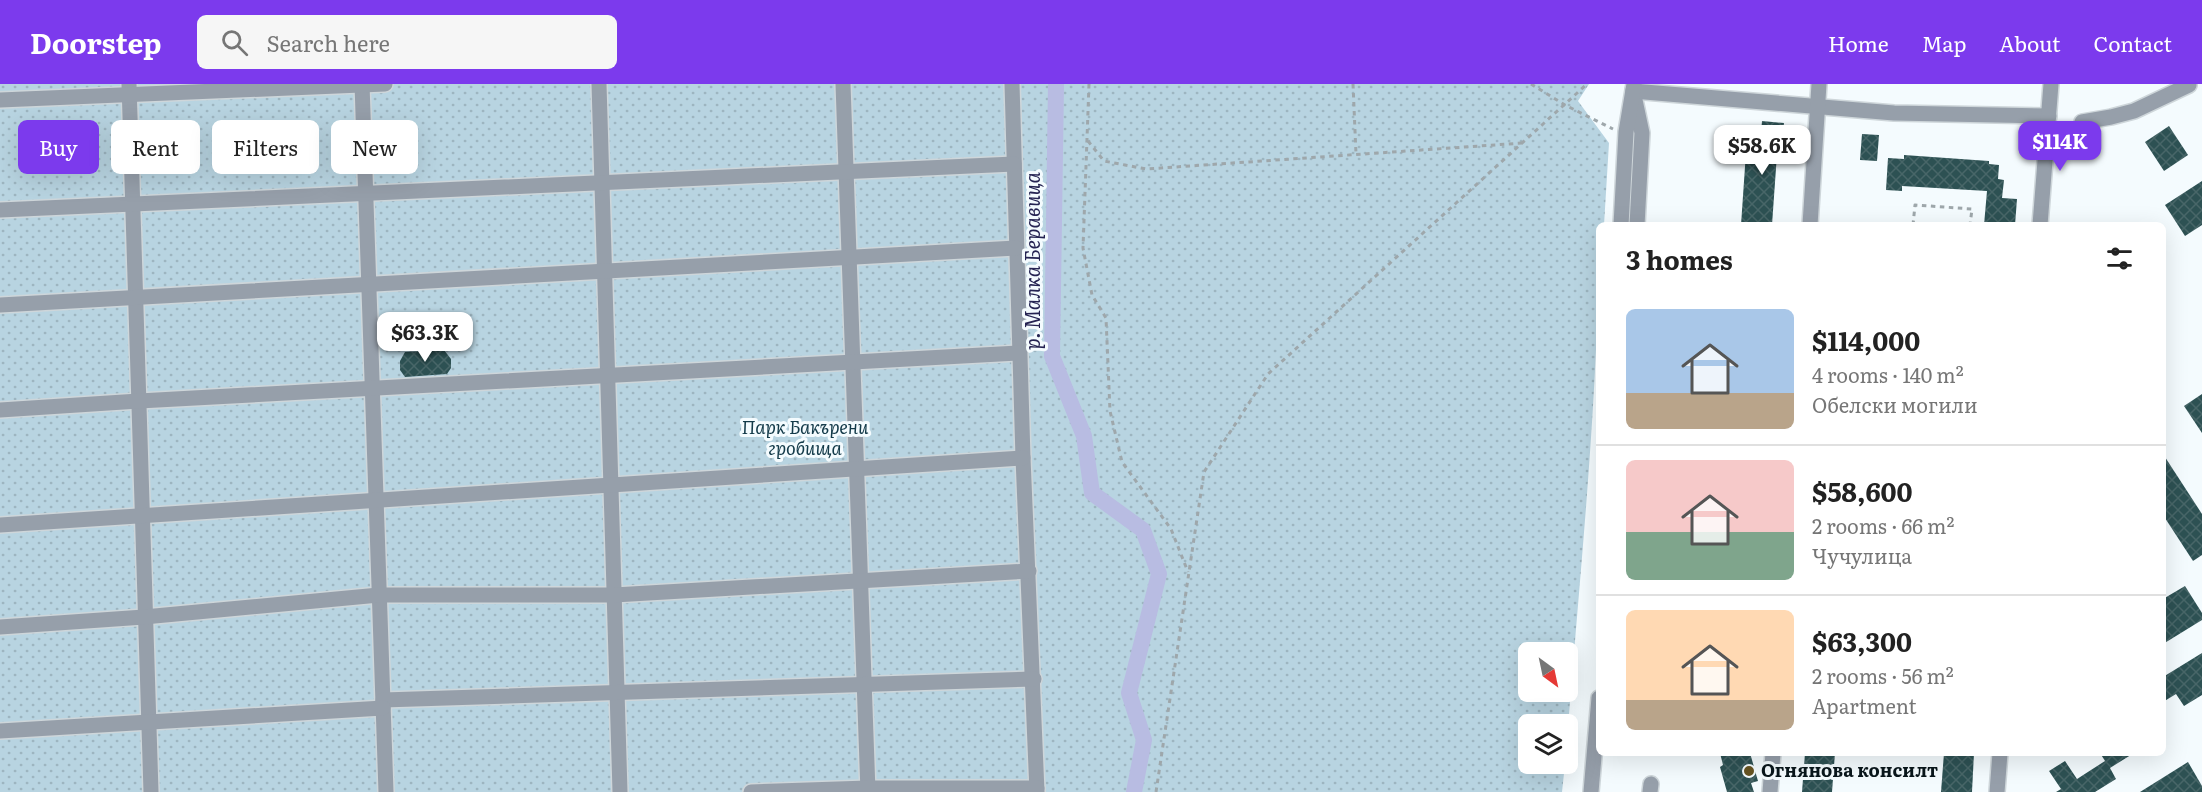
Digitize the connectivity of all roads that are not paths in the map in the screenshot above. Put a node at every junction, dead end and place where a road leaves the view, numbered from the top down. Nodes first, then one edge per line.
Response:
1 (362, 84) edge
2 (385, 84) edge
3 (599, 84) edge
4 (843, 84) edge
5 (1012, 84) edge
6 (1819, 84) edge
7 (2051, 84) edge
8 (2189, 84) edge
9 (1633, 87) edge
10 (129, 89) edge
11 (0, 100) edge
12 (1818, 106) junction
13 (2049, 116) junction
14 (2082, 122) dead end
15 (1014, 164) junction
16 (846, 172) junction
17 (602, 183) junction
18 (366, 193) junction
19 (133, 204) junction
20 (0, 210) edge
21 (1620, 222) edge
22 (1637, 222) edge
23 (1809, 222) edge
24 (2040, 222) edge
25 (1016, 248) junction
26 (849, 257) junction
27 (605, 271) junction
28 (369, 284) junction
29 (136, 297) junction
30 (0, 305) edge
31 (1019, 353) junction
32 (853, 362) junction
33 (608, 375) junction
34 (372, 388) junction
35 (139, 401) junction
36 (0, 410) edge
37 (1023, 458) junction
38 (857, 469) junction
39 (611, 485) junction
40 (376, 500) junction
41 (143, 515) junction
42 (0, 525) edge
43 (1029, 571) junction
44 (861, 581) junction
45 (614, 594) junction
46 (379, 595) junction
47 (144, 617) junction
48 (0, 627) edge
49 (1034, 679) junction
50 (864, 685) junction
51 (617, 692) junction
52 (383, 704) junction
53 (149, 723) junction
54 (0, 731) edge
55 (1596, 733) edge
56 (1773, 756) edge
57 (2000, 756) edge
58 (868, 790) edge
59 (1037, 790) edge
60 (151, 792) edge
61 (386, 792) edge
62 (621, 792) edge
63 (751, 792) edge
64 (1591, 792) edge
65 (1770, 792) edge
66 (1997, 792) edge

1 - 2 street
1 - 10 street
1 - 18 street
3 - 17 street
4 - 16 street
5 - 15 street
6 - 12 street
7 - 13 street
8 - 14 street
9 - 12 street
9 - 21 street
9 - 22 street
10 - 11 street
10 - 19 street
12 - 13 street
12 - 23 street
13 - 24 street
15 - 16 street
15 - 25 street
16 - 17 street
16 - 26 street
17 - 18 street
17 - 27 street
18 - 19 street
18 - 28 street
19 - 20 street
19 - 29 street
25 - 26 street
25 - 31 street
26 - 27 street
26 - 32 street
27 - 28 street
27 - 33 street
28 - 29 street
28 - 34 street
29 - 30 street
29 - 35 street
31 - 32 street
31 - 37 street
32 - 33 street
32 - 38 street
33 - 34 street
33 - 39 street
34 - 35 street
34 - 40 street
35 - 36 street
35 - 41 street
37 - 38 street
37 - 43 street
38 - 39 street
38 - 44 street
39 - 40 street
39 - 45 street
40 - 41 street
40 - 46 street
41 - 42 street
41 - 47 street
43 - 44 street
43 - 49 street
44 - 45 street
44 - 50 street
45 - 46 street
45 - 51 street
46 - 47 street
46 - 52 street
47 - 48 street
47 - 53 street
49 - 50 street
49 - 59 street
50 - 51 street
50 - 58 street
51 - 52 street
51 - 62 street
52 - 53 street
52 - 61 street
53 - 54 street
53 - 60 street
55 - 64 street
56 - 65 street
57 - 66 street
58 - 59 street
58 - 63 street

